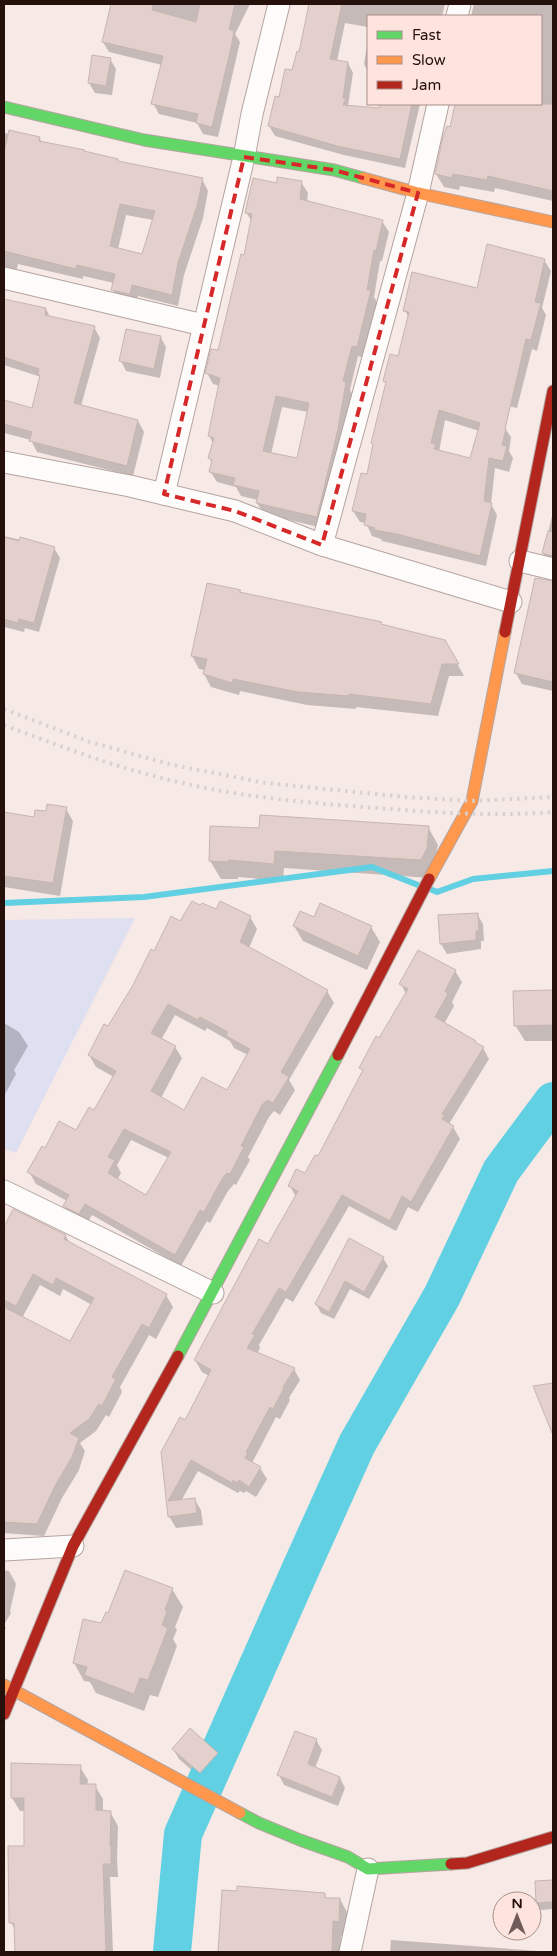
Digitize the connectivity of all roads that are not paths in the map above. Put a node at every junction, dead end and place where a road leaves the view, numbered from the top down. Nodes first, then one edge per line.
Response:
1 (279, 4) edge
2 (438, 105) edge
3 (4, 107) edge
4 (244, 156) junction
5 (418, 193) junction
6 (553, 222) edge
7 (4, 278) edge
8 (203, 325) junction
9 (553, 391) edge
10 (551, 413) edge
11 (4, 462) edge
12 (164, 494) junction
13 (322, 545) junction
14 (520, 561) junction
15 (553, 569) edge
16 (511, 602) junction
17 (4, 1190) edge
18 (213, 1293) junction
19 (73, 1546) junction
20 (4, 1550) edge
21 (8, 1688) edge
22 (4, 1714) edge
23 (553, 1838) edge
24 (368, 1869) junction
25 (350, 1952) edge

1 - 4 street
2 - 5 street
3 - 4 street
4 - 5 street
4 - 8 street
5 - 6 street
5 - 13 street
7 - 8 street
8 - 12 street
9 - 10 street
10 - 14 street
11 - 12 street
12 - 13 street
13 - 16 street
14 - 15 street
14 - 16 street
16 - 18 street
17 - 18 street
18 - 19 street
19 - 20 street
19 - 21 street
21 - 22 street
21 - 24 street
23 - 24 street
24 - 25 street

